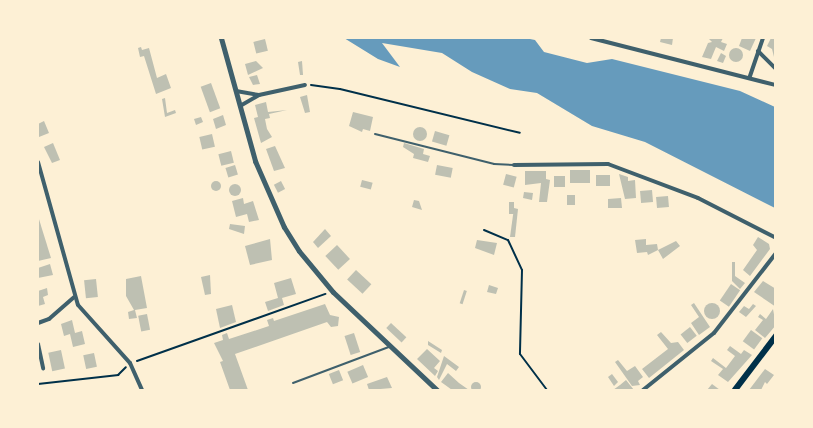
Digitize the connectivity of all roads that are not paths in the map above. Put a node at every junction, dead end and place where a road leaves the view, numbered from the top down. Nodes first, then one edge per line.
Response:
1 (221, 38) edge
2 (591, 38) edge
3 (763, 38) edge
4 (607, 40) edge
5 (758, 51) junction
6 (776, 69) edge
7 (750, 76) junction
8 (305, 85) road end
9 (776, 85) edge
10 (236, 91) junction
11 (259, 95) junction
12 (240, 106) junction
13 (375, 134) dead end
14 (38, 162) edge
15 (514, 165) joint
16 (776, 238) edge
17 (776, 253) edge
18 (74, 296) junction
19 (38, 323) edge
20 (776, 336) edge
21 (38, 344) edge
22 (390, 346) junction
23 (43, 368) dead end
24 (293, 383) dead end
25 (142, 390) edge
26 (437, 390) edge
27 (643, 390) edge
28 (735, 390) edge

1 - 10 street
2 - 4 street
3 - 5 street
4 - 7 street
5 - 6 street
5 - 7 street
7 - 9 street
8 - 11 street
10 - 11 street
10 - 12 street
11 - 12 street
12 - 22 street
13 - 15 lane
14 - 18 street
15 - 16 street
17 - 27 street
18 - 19 street
18 - 25 street
20 - 28 main road
21 - 23 street
22 - 24 lane
22 - 26 street

